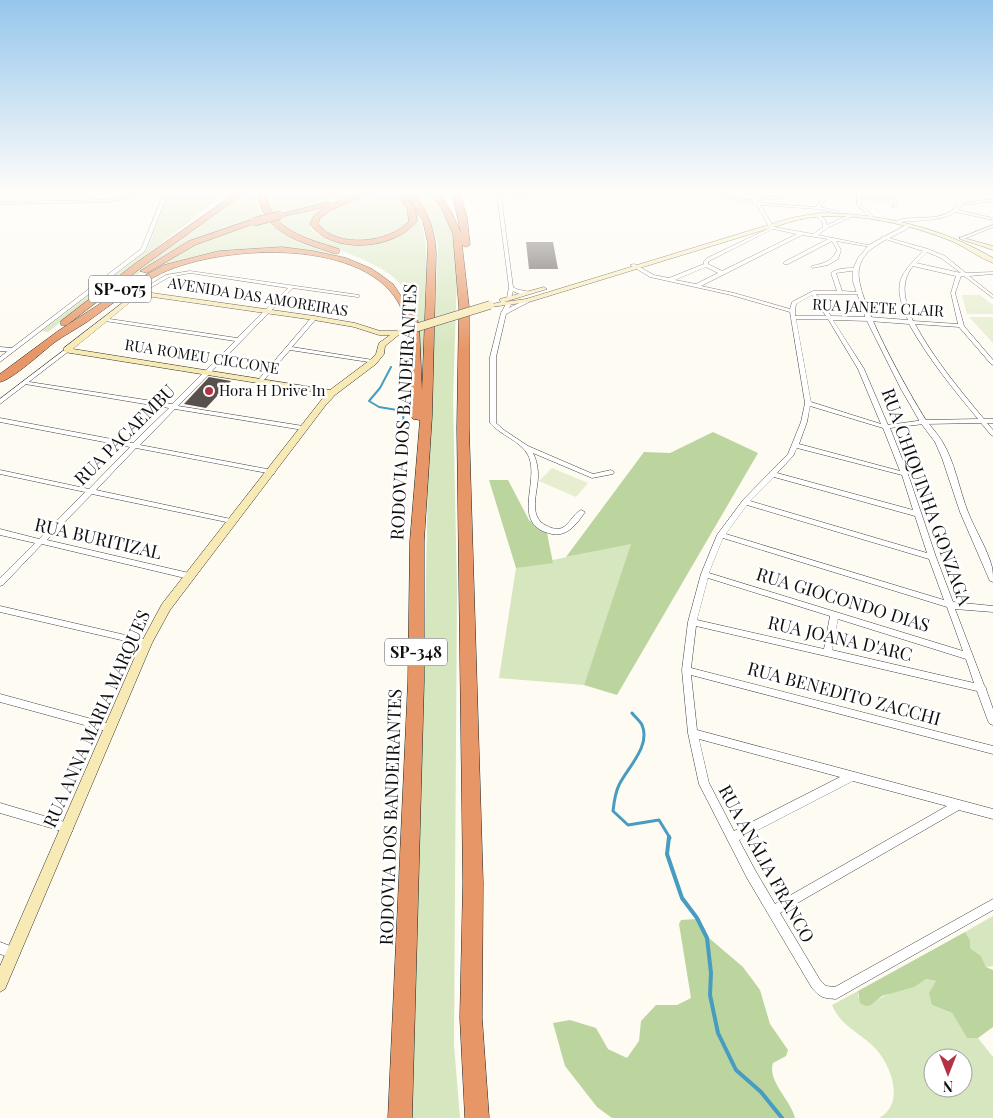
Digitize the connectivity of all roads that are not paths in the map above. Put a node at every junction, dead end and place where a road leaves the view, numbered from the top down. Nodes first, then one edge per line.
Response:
1 (145, 245) edge
2 (164, 245) edge
3 (167, 245) edge
4 (189, 245) edge
5 (320, 245) edge
6 (432, 245) edge
7 (458, 245) edge
8 (466, 245) edge
9 (506, 245) edge
10 (707, 245) edge
11 (735, 245) edge
12 (778, 245) edge
13 (821, 245) edge
14 (836, 245) edge
15 (867, 245) edge
16 (910, 245) edge
17 (973, 245) edge
18 (981, 245) edge
19 (871, 246) joint
20 (993, 248) edge
21 (926, 250) junction
22 (976, 250) junction
23 (993, 261) edge
24 (786, 263) dead end
25 (913, 264) junction
26 (139, 265) junction
27 (706, 265) junction
28 (814, 266) dead end
29 (634, 267) junction
30 (856, 269) junction
31 (722, 273) junction
32 (993, 273) edge
33 (961, 277) junction
34 (670, 280) junction
35 (292, 286) junction
36 (696, 286) junction
37 (510, 287) junction
38 (813, 292) junction
39 (840, 292) junction
40 (138, 293) junction
41 (859, 293) junction
42 (357, 296) dead end
43 (993, 297) edge
44 (530, 298) junction
45 (509, 300) junction
46 (464, 308) junction
47 (266, 311) junction
48 (504, 312) junction
49 (793, 314) junction
50 (828, 317) junction
51 (314, 318) junction
52 (105, 319) junction
53 (869, 319) junction
54 (910, 322) junction
55 (961, 326) junction
56 (372, 332) junction
57 (415, 332) junction
58 (400, 333) junction
59 (55, 338) junction
60 (237, 340) junction
61 (382, 345) junction
62 (288, 348) junction
63 (0, 349) edge
64 (12, 350) junction
65 (67, 350) junction
66 (0, 360) edge
67 (373, 362) junction
68 (993, 363) edge
69 (0, 371) edge
70 (207, 371) junction
71 (0, 379) edge
72 (260, 380) junction
73 (25, 382) junction
74 (332, 393) junction
75 (0, 402) edge
76 (808, 403) junction
77 (175, 406) junction
78 (0, 420) edge
79 (983, 421) junction
80 (993, 421) edge
81 (924, 422) junction
82 (886, 427) junction
83 (303, 428) junction
84 (993, 434) edge
85 (795, 445) junction
86 (134, 446) junction
87 (526, 448) junction
88 (0, 472) edge
89 (272, 472) junction
90 (611, 472) dead end
91 (772, 474) junction
92 (905, 474) junction
93 (420, 490) junction
94 (90, 491) junction
95 (745, 502) junction
96 (581, 512) dead end
97 (918, 514) junction
98 (231, 521) junction
99 (0, 532) edge
100 (721, 535) junction
101 (40, 541) junction
102 (932, 557) junction
103 (990, 567) edge
104 (705, 574) junction
105 (189, 576) junction
106 (993, 579) edge
107 (0, 583) edge
108 (950, 605) junction
109 (0, 609) edge
110 (993, 609) edge
111 (835, 614) junction
112 (692, 622) junction
113 (147, 643) junction
114 (827, 654) junction
115 (970, 657) junction
116 (686, 670) junction
117 (982, 688) junction
118 (0, 698) edge
119 (993, 720) edge
120 (110, 728) junction
121 (693, 733) junction
122 (993, 750) edge
123 (852, 776) junction
124 (958, 805) junction
125 (0, 808) edge
126 (993, 814) edge
127 (68, 828) junction
128 (732, 838) junction
129 (993, 904) edge
130 (774, 911) junction
131 (0, 948) edge
132 (14, 953) junction
133 (0, 984) edge
134 (400, 1118) edge
135 (477, 1118) edge

1 - 64 street
2 - 26 highway
3 - 26 highway, SP-075
4 - 59 highway, SP-075, bridge
5 - 57 highway
6 - 93 highway, RODOVIA DOS BANDEIRANTES / SP-348
7 - 46 highway, SP-348
8 - 46 highway
9 - 37 street
10 - 29 main road
11 - 27 street
12 - 31 street
13 - 24 street
14 - 28 street
15 - 19 street
16 - 21 street
17 - 22 main road
18 - 20 main road
19 - 30 street
20 - 22 main road
21 - 25 street
21 - 33 street
22 - 23 main road
25 - 33 street
25 - 54 street
26 - 69 highway, SP-075
27 - 31 street
27 - 34 street
29 - 34 street, RUA JANETE CLAIR
29 - 44 main road
30 - 39 street
30 - 41 street
31 - 36 street
32 - 33 street
33 - 43 street
33 - 55 street
34 - 36 street, RUA JANETE CLAIR
35 - 40 street
35 - 42 street
35 - 47 street, RUA PACAEMBU
36 - 49 street, RUA JANETE CLAIR
37 - 44 street
37 - 45 street
38 - 39 street
38 - 49 street
38 - 50 street, RUA CHIQUINHA GONZAGA
39 - 41 street
40 - 47 main road, AVENIDA DAS AMOREIRAS
40 - 52 main road
41 - 53 street
44 - 45 main road
44 - 48 street
45 - 48 street
45 - 58 main road, bridge
46 - 135 highway, SP-348
47 - 51 main road, AVENIDA DAS AMOREIRAS
47 - 60 street, RUA PACAEMBU
48 - 87 street
49 - 50 street, RUA JANETE CLAIR
49 - 76 street, RUA ANÁLIA FRANCO
50 - 53 street, RUA JANETE CLAIR
50 - 82 street, RUA CHIQUINHA GONZAGA
51 - 56 main road, AVENIDA DAS AMOREIRAS
51 - 62 street
52 - 60 street
52 - 65 main road
53 - 54 street, RUA JANETE CLAIR
53 - 81 street
54 - 55 street, RUA JANETE CLAIR
54 - 79 street
55 - 68 street
56 - 58 main road, AVENIDA DAS AMOREIRAS
56 - 61 main road
57 - 59 highway
57 - 93 highway
58 - 61 main road
59 - 71 highway, SP-075
60 - 70 street, RUA PACAEMBU
61 - 67 main road
62 - 67 street
62 - 72 street
63 - 64 street
64 - 66 street
65 - 70 main road, RUA ROMEU CICCONE
65 - 73 street
67 - 74 main road
70 - 72 main road, RUA ROMEU CICCONE
70 - 77 street, RUA PACAEMBU
72 - 74 main road, RUA ROMEU CICCONE
73 - 75 street
73 - 77 street
74 - 83 main road, RUA ANNA MARIA MARQUES
76 - 82 street
76 - 85 street, RUA ANÁLIA FRANCO
77 - 83 street
77 - 86 street, RUA PACAEMBU
78 - 86 street
79 - 80 street
79 - 81 street
79 - 84 street
81 - 82 street
81 - 103 street
82 - 92 street, RUA CHIQUINHA GONZAGA
83 - 89 main road, RUA ANNA MARIA MARQUES
85 - 91 street, RUA ANÁLIA FRANCO
85 - 92 street
86 - 89 street
86 - 94 street, RUA PACAEMBU
87 - 90 street
87 - 96 street
88 - 94 street
89 - 98 main road, RUA ANNA MARIA MARQUES
91 - 95 street, RUA ANÁLIA FRANCO
91 - 97 street
92 - 97 street, RUA CHIQUINHA GONZAGA
93 - 134 highway, RODOVIA DOS BANDEIRANTES / SP-348
94 - 98 street
94 - 101 street, RUA PACAEMBU
95 - 100 street, RUA ANÁLIA FRANCO
95 - 102 street
97 - 102 street, RUA CHIQUINHA GONZAGA
98 - 105 main road, RUA ANNA MARIA MARQUES
99 - 101 street, RUA BURITIZAL
100 - 104 street, RUA ANÁLIA FRANCO
100 - 108 street
101 - 105 street, RUA BURITIZAL
101 - 107 street, RUA PACAEMBU
102 - 108 street, RUA CHIQUINHA GONZAGA
103 - 106 street
104 - 111 street, RUA GIOCONDO DIAS
104 - 112 street, RUA ANÁLIA FRANCO
105 - 113 main road, RUA ANNA MARIA MARQUES
108 - 110 street
108 - 115 street, RUA CHIQUINHA GONZAGA
109 - 113 street
111 - 114 street
111 - 115 street, RUA GIOCONDO DIAS
112 - 114 street, RUA JOANA D'ARC
112 - 116 street, RUA ANÁLIA FRANCO
113 - 120 main road, RUA ANNA MARIA MARQUES
114 - 117 street, RUA JOANA D'ARC
115 - 117 street, RUA CHIQUINHA GONZAGA
116 - 121 street, RUA ANÁLIA FRANCO
116 - 122 street, RUA BENEDITO ZACCHI
117 - 119 street, RUA CHIQUINHA GONZAGA
118 - 120 street
120 - 127 main road, RUA ANNA MARIA MARQUES
121 - 123 street
121 - 128 street, RUA ANÁLIA FRANCO
123 - 124 street
123 - 128 street
124 - 126 street
124 - 130 street
125 - 127 street
127 - 132 main road, RUA ANNA MARIA MARQUES
128 - 130 street, RUA ANÁLIA FRANCO
129 - 130 street, RUA ANÁLIA FRANCO
131 - 132 street
132 - 133 main road, RUA ANNA MARIA MARQUES

